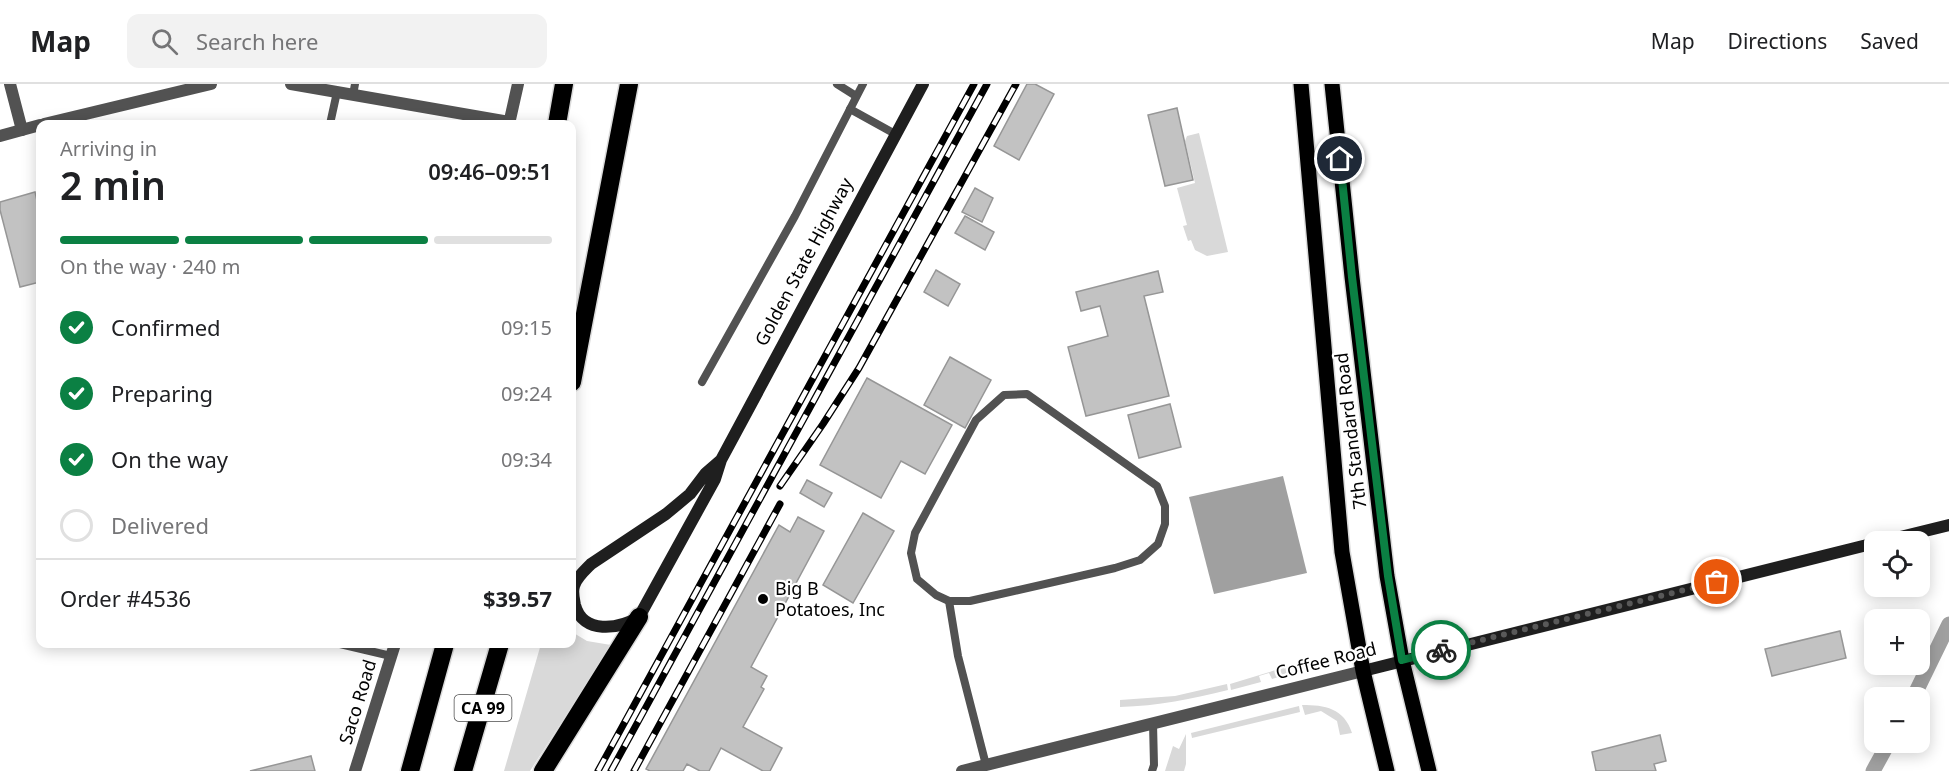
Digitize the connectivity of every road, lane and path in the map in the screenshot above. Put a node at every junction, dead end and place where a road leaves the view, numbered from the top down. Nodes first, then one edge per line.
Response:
1 (10, 84) edge
2 (212, 84) edge
3 (291, 84) edge
4 (518, 84) edge
5 (564, 84) edge
6 (629, 84) edge
7 (837, 84) edge
8 (863, 84) edge
9 (923, 84) edge
10 (1301, 84) edge
11 (1332, 84) edge
12 (175, 88) edge
13 (354, 89) edge
14 (337, 92) junction
15 (856, 96) junction
16 (850, 109) junction
17 (60, 120) edge
18 (331, 120) edge
19 (496, 120) edge
20 (511, 120) edge
21 (557, 120) edge
22 (36, 126) edge
23 (22, 130) junction
24 (897, 135) junction
25 (0, 136) edge
26 (576, 361) edge
27 (702, 382) dead end
28 (721, 460) junction
29 (1949, 525) edge
30 (1925, 531) edge
31 (1864, 546) edge
32 (576, 583) edge
33 (949, 601) junction
34 (576, 609) edge
35 (639, 617) junction
36 (375, 648) edge
37 (444, 648) edge
38 (499, 648) edge
39 (393, 650) edge
40 (1402, 660) junction
41 (1363, 671) junction
42 (1153, 723) junction
43 (986, 765) junction
44 (355, 771) edge
45 (410, 771) edge
46 (463, 771) edge
47 (543, 771) edge
48 (963, 771) edge
49 (1152, 771) edge
50 (1387, 771) edge
51 (1429, 771) edge

1 - 23 street
2 - 12 street
3 - 14 street
4 - 20 street
5 - 21 highway
6 - 26 highway
7 - 15 lane
8 - 15 lane
9 - 24 main road, Golden State Highway
10 - 41 main road, 7th Standard Road
11 - 40 main road, 7th Standard Road
12 - 17 street
13 - 14 street
13 - 19 street
14 - 18 lane
15 - 16 lane
16 - 24 lane
16 - 27 lane
22 - 23 street
23 - 25 street
24 - 28 main road, Golden State Highway
28 - 32 main road, Golden State Highway
28 - 35 main road, Golden State Highway
29 - 30 main road
31 - 40 main road, Coffee Road
33 - 33 lane
33 - 43 lane
34 - 35 main road, Golden State Highway
35 - 47 highway
36 - 39 lane
37 - 45 highway, CA 99
38 - 46 highway, CA 99
39 - 44 street, Saco Road
40 - 41 main road, Coffee Road
40 - 51 main road, 7th Standard Road
41 - 42 street, Coffee Road
41 - 50 main road, 7th Standard Road
42 - 43 street, Coffee Road
42 - 49 lane
43 - 48 street, Coffee Road

